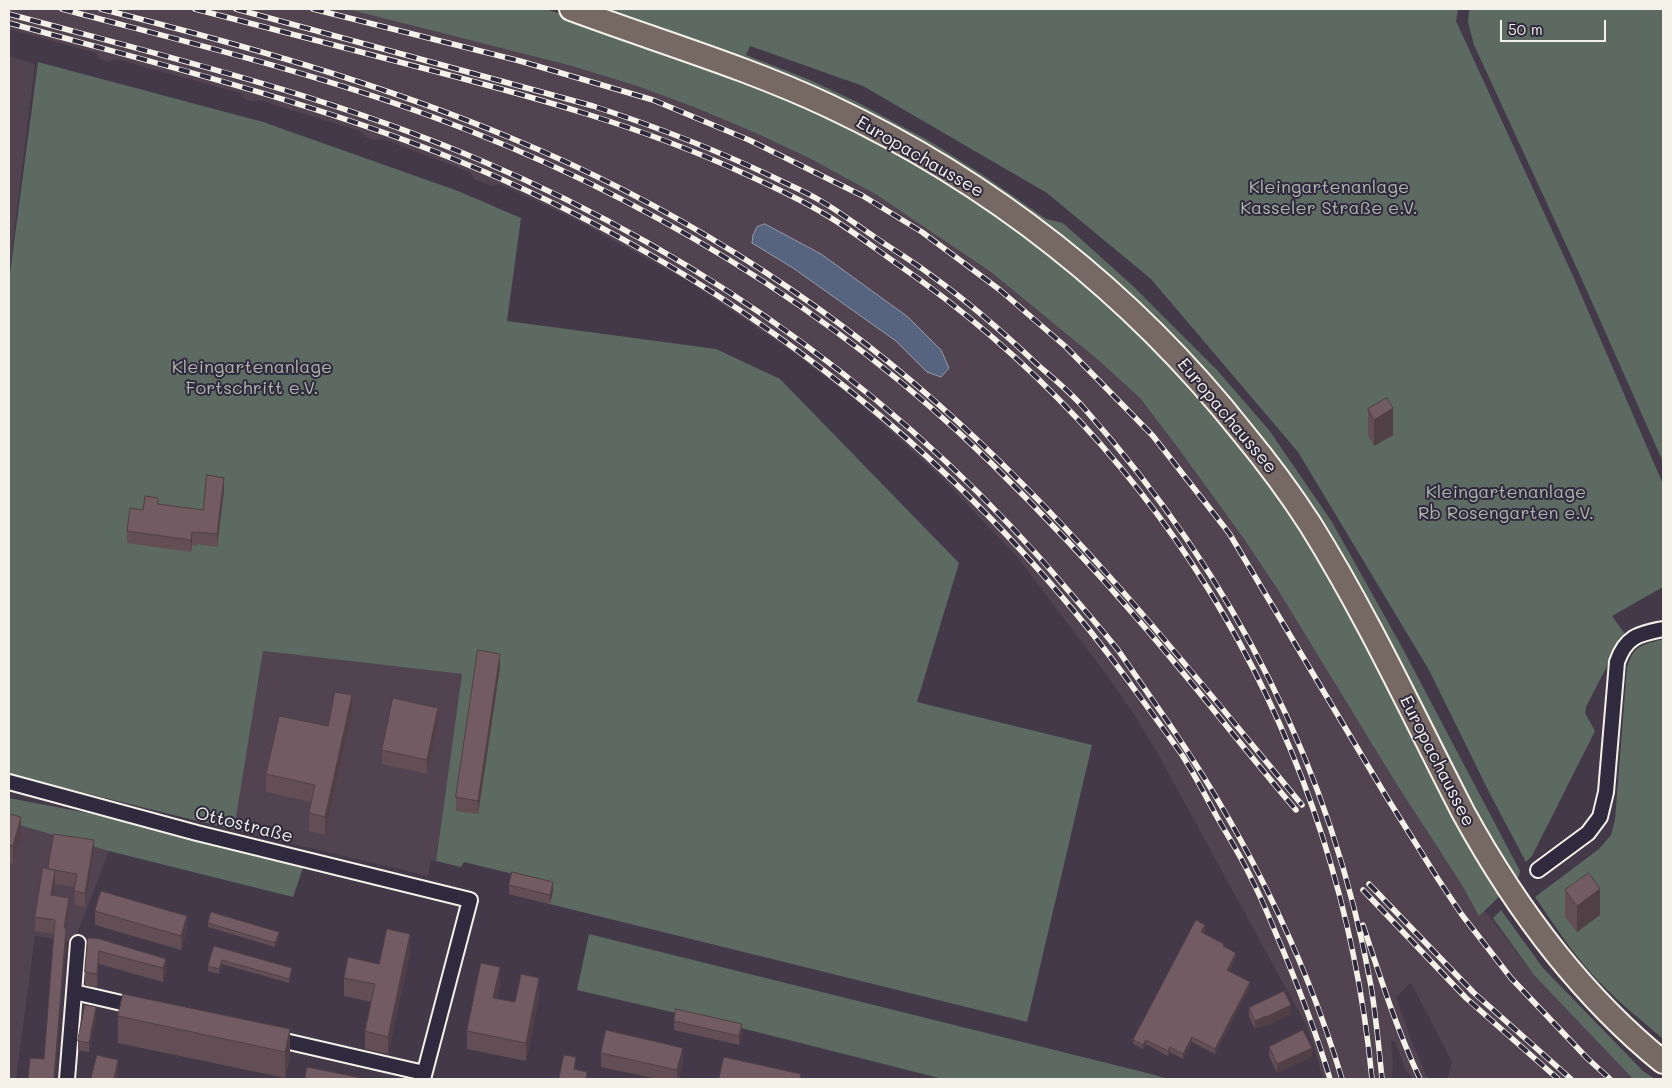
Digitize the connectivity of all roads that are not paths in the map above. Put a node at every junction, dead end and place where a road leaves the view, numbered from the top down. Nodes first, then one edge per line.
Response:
1 (571, 9) edge
2 (1663, 629) edge
3 (9, 782) edge
4 (1538, 870) dead end
5 (78, 943) dead end
6 (74, 992) junction
7 (148, 1009) edge
8 (262, 1036) edge
9 (1663, 1062) edge
10 (423, 1076) edge
11 (67, 1079) edge

1 - 9 main road, Europachaussee
2 - 4 street
3 - 10 street, Ottostraße
5 - 6 street
6 - 7 street
6 - 11 street
8 - 10 street

